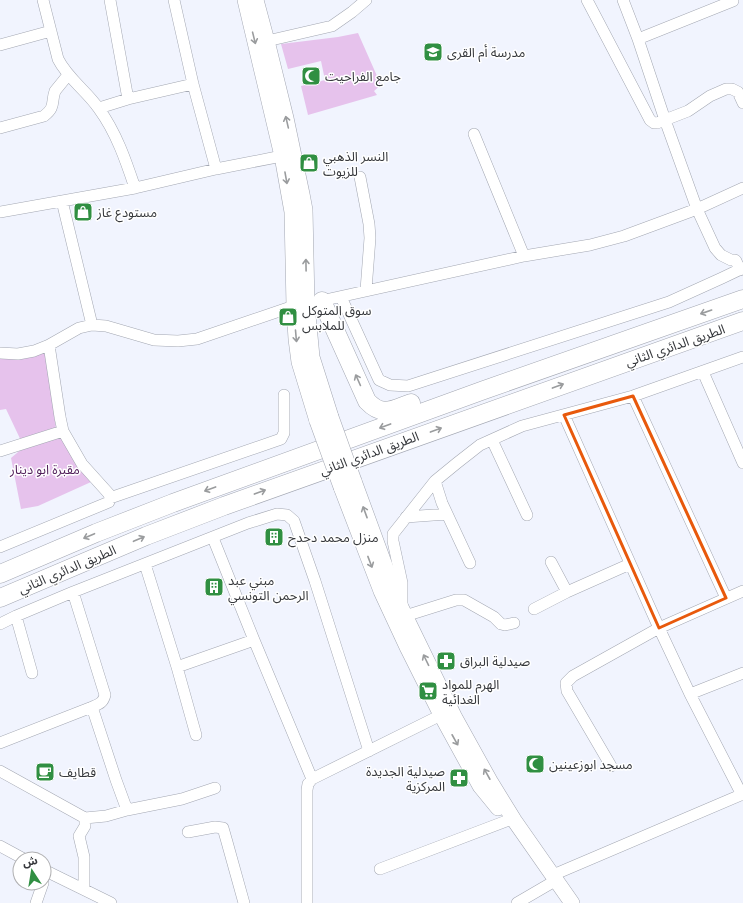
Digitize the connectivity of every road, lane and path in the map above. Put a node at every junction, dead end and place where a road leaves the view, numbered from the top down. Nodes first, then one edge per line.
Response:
1 (43, 0) edge
2 (110, 0) edge
3 (174, 0) edge
4 (245, 0) edge
5 (256, 0) edge
6 (349, 0) edge
7 (366, 0) edge
8 (587, 0) edge
9 (623, 0) edge
10 (733, 1) edge
11 (352, 12) junction
12 (51, 31) junction
13 (638, 39) junction
14 (267, 41) junction
15 (0, 44) edge
16 (68, 75) junction
17 (192, 84) junction
18 (128, 99) junction
19 (743, 102) edge
20 (99, 108) junction
21 (665, 120) junction
22 (0, 128) edge
23 (474, 134) dead end
24 (282, 156) junction
25 (216, 169) junction
26 (360, 177) dead end
27 (135, 188) junction
28 (743, 188) edge
29 (62, 201) junction
30 (696, 209) junction
31 (0, 212) edge
32 (524, 256) junction
33 (741, 269) edge
34 (366, 290) junction
35 (341, 297) junction
36 (743, 299) edge
37 (307, 304) junction
38 (743, 321) edge
39 (92, 325) junction
40 (49, 345) junction
41 (0, 353) edge
42 (743, 357) edge
43 (703, 372) junction
44 (514, 380) junction
45 (284, 396) dead end
46 (633, 396) junction
47 (564, 415) junction
48 (63, 431) junction
49 (492, 440) junction
50 (0, 451) edge
51 (743, 463) edge
52 (435, 481) junction
53 (347, 484) junction
54 (110, 498) junction
55 (447, 514) junction
56 (527, 515) dead end
57 (406, 517) junction
58 (213, 538) junction
59 (0, 547) edge
60 (551, 562) dead end
61 (470, 563) dead end
62 (145, 564) junction
63 (630, 564) junction
64 (0, 574) edge
65 (743, 591) edge
66 (73, 592) junction
67 (567, 592) junction
68 (0, 598) edge
69 (726, 598) junction
70 (534, 609) dead end
71 (403, 613) junction
72 (16, 616) junction
73 (514, 623) dead end
74 (0, 624) edge
75 (659, 628) junction
76 (254, 640) junction
77 (176, 667) junction
78 (32, 673) dead end
79 (743, 673) edge
80 (690, 694) junction
81 (92, 707) junction
82 (441, 715) junction
83 (196, 735) dead end
84 (0, 743) edge
85 (369, 751) junction
86 (611, 766) dead end
87 (0, 771) edge
88 (312, 779) junction
89 (215, 788) dead end
90 (742, 794) edge
91 (127, 810) junction
92 (85, 818) junction
93 (512, 820) junction
94 (188, 832) dead end
95 (0, 846) edge
96 (12, 852) edge
97 (380, 869) dead end
98 (52, 878) edge
99 (553, 879) junction
100 (84, 889) junction
101 (40, 891) edge
102 (36, 903) edge
103 (111, 903) edge
104 (244, 903) edge
105 (307, 903) edge
106 (517, 903) edge
107 (567, 903) edge
108 (572, 903) edge

1 - 12 street
2 - 18 street
3 - 17 street
4 -> 24 main road
5 - 14 main road
6 - 11 street
7 - 11 street
8 - 21 street
9 - 13 street
10 - 13 street
11 - 14 street
12 - 15 street
12 - 16 street
13 - 21 street
37 -> 14 main road
16 - 20 street
16 - 22 street
17 - 18 street
17 - 25 street
18 - 20 street
19 - 21 street
20 - 27 street
21 - 30 street
23 - 32 street
24 - 25 street
24 -> 37 main road
25 - 27 street
26 - 34 street
27 - 29 street
28 - 30 street
29 - 31 street
29 - 39 street
30 - 32 street
30 - 33 street
32 - 34 street
33 - 35 street
34 - 35 street
35 - 37 street
36 -> 44 highway, الطريق الدائري الثاني
37 - 39 street
44 -> 37 highway
37 - 53 main road, bridge
68 -> 38 highway, الطريق الدائري الثاني
39 - 40 street
40 - 41 street
40 - 48 street
42 - 43 street
43 - 46 street
43 - 51 street
44 -> 64 highway, الطريق الدائري الثاني
45 - 54 street
46 - 47 street
46 - 69 street
47 - 49 street
47 - 63 street
48 - 50 street
48 - 54 street
49 - 52 street
49 - 56 street
52 - 55 street
52 - 57 street
71 -> 53 main road
53 -> 82 main road
54 - 59 street
55 - 57 street
55 - 61 street
57 - 71 street
58 - 62 street
58 - 76 street
58 - 85 street
60 - 67 street
62 - 66 street
62 - 77 street
63 - 67 street
63 - 75 street
65 - 69 street
66 - 72 street
66 - 81 street
67 - 70 street
69 - 75 street
71 - 73 street
93 -> 71 main road
72 - 74 street
72 - 78 street
75 - 80 street
75 - 86 street
76 - 77 street
76 - 88 street
77 - 83 street
79 - 80 street
80 - 90 street
81 - 84 street
81 - 91 street
82 - 85 street
82 -> 93 main road
85 - 88 street
87 - 92 street
88 - 105 street
89 - 91 street
90 - 99 street
91 - 92 street
92 - 100 street
93 - 97 street
93 - 99 main road
94 - 104 street
95 - 96 street
98 - 100 street
99 - 106 street
99 - 107 main road
99 - 108 main road
100 - 103 street
101 - 102 street

